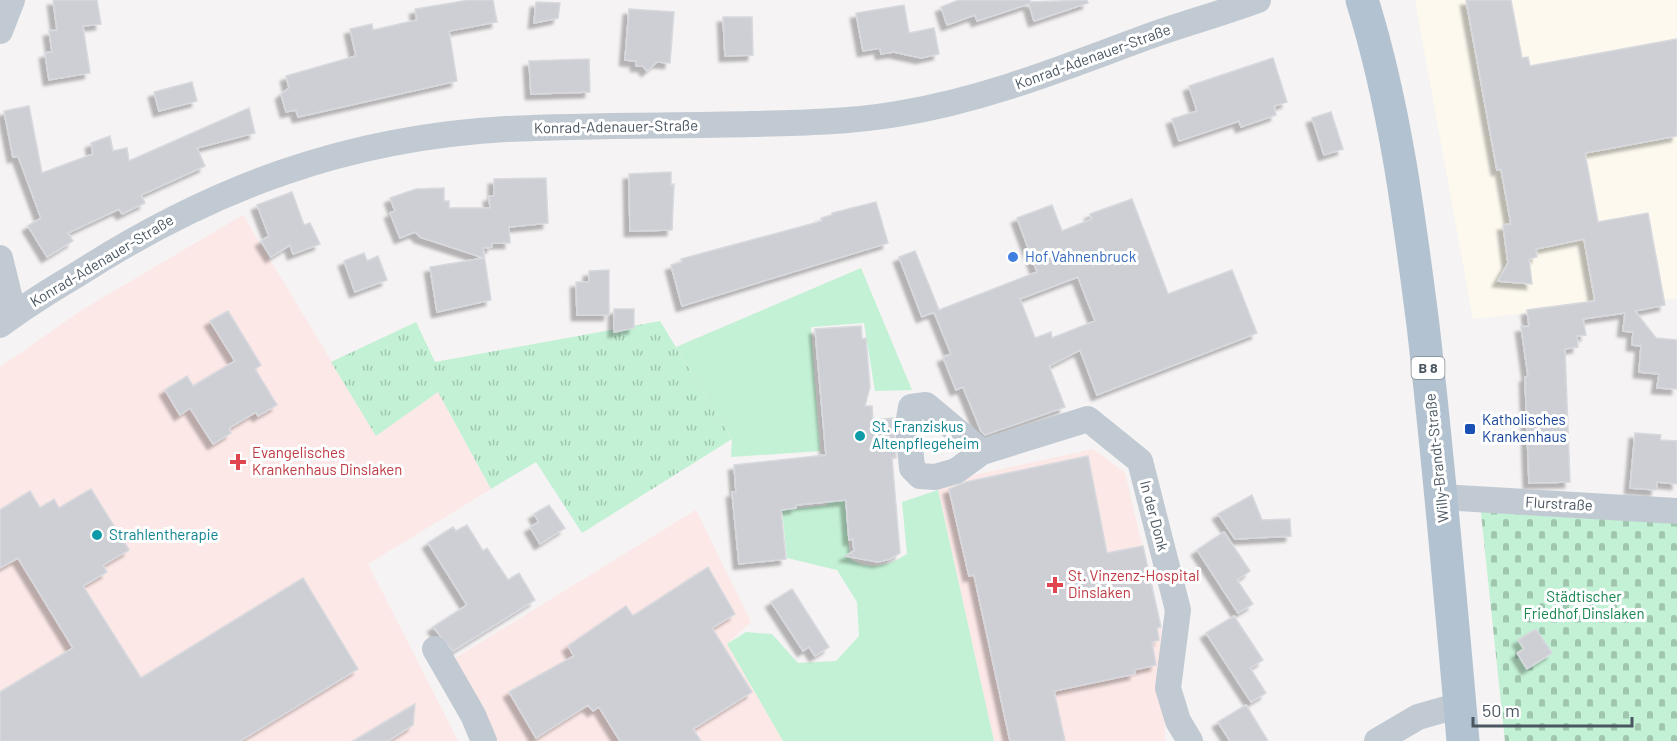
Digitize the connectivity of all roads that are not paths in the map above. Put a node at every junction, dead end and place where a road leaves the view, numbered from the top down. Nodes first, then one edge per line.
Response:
1 (12, 0) edge
2 (1258, 0) edge
3 (1362, 0) edge
4 (0, 31) edge
5 (0, 258) edge
6 (7, 320) edge
7 (982, 452) dead end
8 (1441, 497) junction
9 (1677, 511) edge
10 (435, 649) dead end
11 (1460, 705) junction
12 (484, 741) edge
13 (1190, 741) edge
14 (1377, 741) edge
15 (1463, 741) edge

1 - 4 street
2 - 6 street, Konrad-Adenauer-Straße
3 - 8 main road, Willy-Brandt-Straße / B 8
5 - 6 street
7 - 13 street, In der Donk
8 - 9 street, Flurstraße
8 - 11 main road, Willy-Brandt-Straße / B 8
10 - 12 street
11 - 14 street
11 - 15 main road, Willy-Brandt-Straße / B 8

